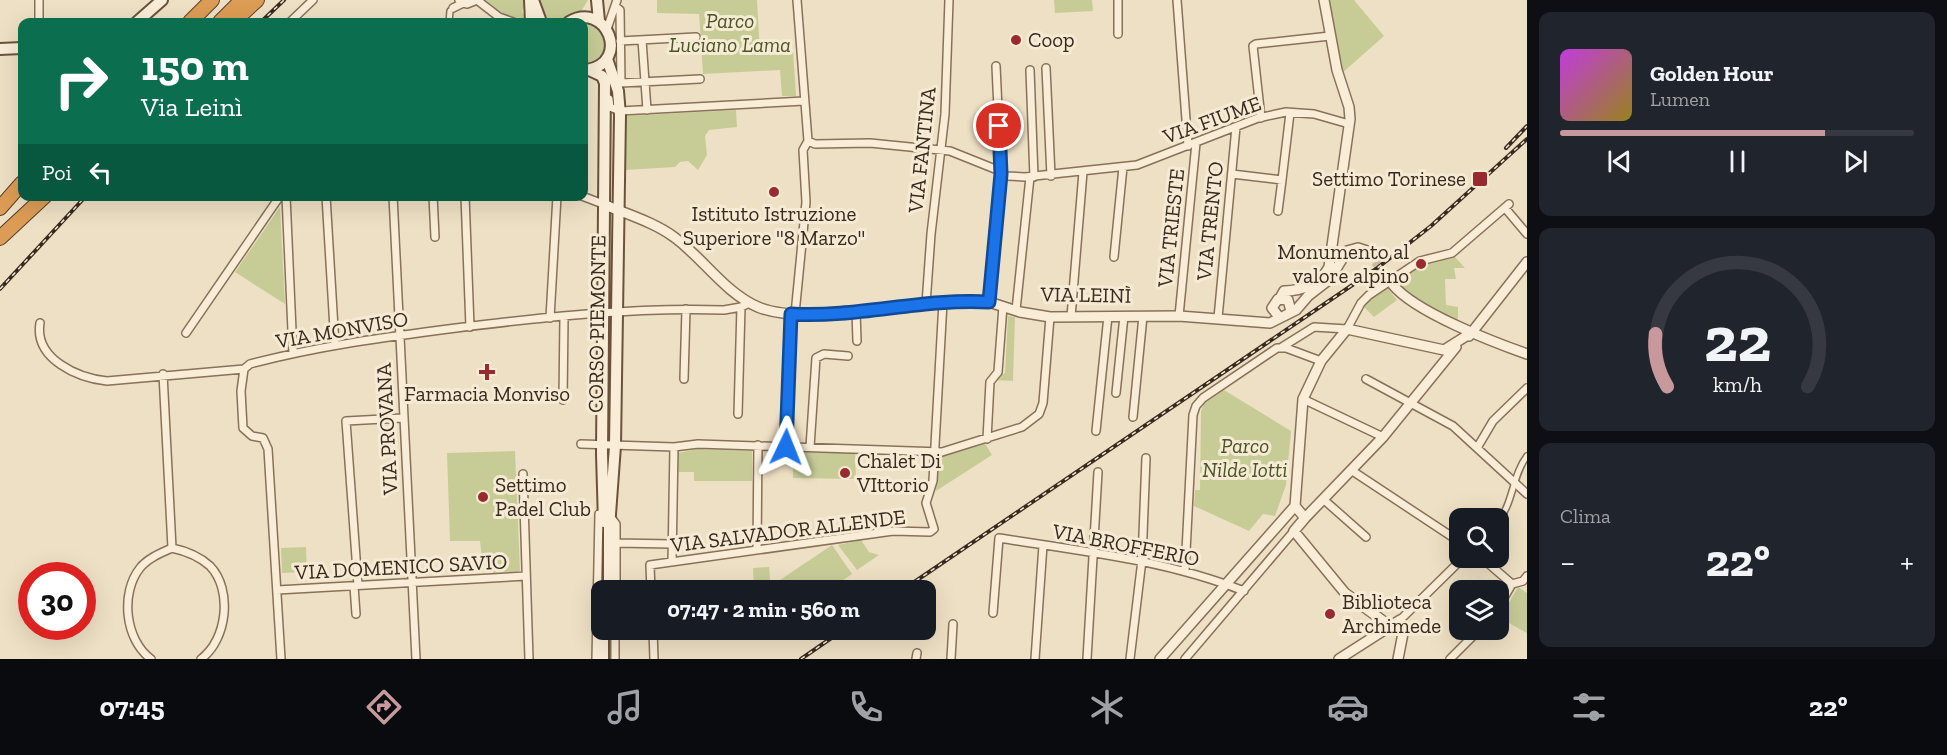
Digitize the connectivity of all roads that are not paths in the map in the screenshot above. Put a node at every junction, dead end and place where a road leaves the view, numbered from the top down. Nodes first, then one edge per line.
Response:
1 (39, 0) edge
2 (162, 0) edge
3 (212, 0) edge
4 (243, 0) edge
5 (257, 0) edge
6 (313, 0) edge
7 (477, 0) edge
8 (532, 0) edge
9 (591, 0) edge
10 (597, 0) edge
11 (797, 0) edge
12 (949, 0) edge
13 (1118, 0) edge
14 (1177, 0) edge
15 (1324, 0) edge
16 (460, 1) edge
17 (616, 7) edge
18 (450, 11) dead end
19 (40, 14) junction
20 (40, 18) edge
21 (44, 18) edge
22 (142, 18) edge
23 (194, 18) edge
24 (224, 18) edge
25 (237, 18) edge
26 (294, 18) edge
27 (449, 18) edge
28 (504, 18) edge
29 (531, 18) edge
30 (539, 18) edge
31 (580, 18) edge
32 (588, 19) edge
33 (598, 21) junction
34 (607, 29) junction
35 (1119, 34) dead end
36 (1330, 36) junction
37 (696, 37) dead end
38 (642, 40) junction
39 (620, 41) junction
40 (607, 59) junction
41 (996, 66) dead end
42 (1046, 68) dead end
43 (588, 69) edge
44 (1030, 70) dead end
45 (588, 71) edge
46 (700, 79) dead end
47 (645, 82) junction
48 (605, 83) junction
49 (804, 101) junction
50 (647, 110) junction
51 (620, 111) junction
52 (1290, 112) junction
53 (1262, 118) junction
54 (1349, 124) junction
55 (1236, 127) junction
56 (808, 141) junction
57 (1192, 144) junction
58 (941, 150) junction
59 (1123, 167) junction
60 (1083, 172) junction
61 (1001, 174) junction
62 (1232, 174) junction
63 (1051, 176) junction
64 (1032, 177) junction
65 (1282, 180) junction
66 (18, 188) edge
67 (588, 198) edge
68 (18, 199) edge
69 (39, 201) edge
70 (277, 201) edge
71 (286, 201) edge
72 (327, 201) edge
73 (393, 201) edge
74 (433, 201) edge
75 (465, 201) edge
76 (557, 201) edge
77 (603, 204) junction
78 (0, 208) edge
79 (617, 210) junction
80 (1278, 211) dead end
81 (0, 218) edge
82 (1527, 234) edge
83 (435, 237) dead end
84 (0, 238) edge
85 (1367, 251) dead end
86 (1114, 257) dead end
87 (1527, 262) edge
88 (1393, 285) tunnel mouth
89 (735, 291) junction
90 (1290, 301) junction
91 (943, 302) junction
92 (989, 302) junction
93 (926, 304) junction
94 (741, 306) junction
95 (1003, 306) junction
96 (686, 309) junction
97 (1016, 310) junction
98 (617, 311) junction
99 (856, 311) junction
100 (603, 313) junction
101 (793, 314) junction
102 (1143, 315) junction
103 (1277, 315) junction
104 (564, 316) junction
105 (1050, 316) junction
106 (1071, 316) junction
107 (1108, 316) junction
108 (1124, 316) junction
109 (1179, 316) junction
110 (550, 318) junction
111 (1218, 318) junction
112 (40, 323) dead end
113 (470, 327) junction
114 (1347, 329) junction
115 (186, 333) dead end
116 (1471, 333) junction
117 (399, 336) junction
118 (857, 341) dead end
119 (335, 345) junction
120 (1282, 347) junction
121 (294, 353) junction
122 (1445, 353) junction
123 (1527, 354) edge
124 (848, 356) dead end
125 (1321, 361) junction
126 (244, 369) junction
127 (163, 374) junction
128 (684, 379) dead end
129 (1366, 380) dead end
130 (1527, 388) edge
131 (1116, 393) dead end
132 (1303, 399) junction
133 (563, 400) dead end
134 (1410, 402) junction
135 (738, 414) dead end
136 (1132, 417) dead end
137 (402, 418) junction
138 (1096, 431) dead end
139 (1383, 437) junction
140 (987, 439) junction
141 (581, 444) dead end
142 (758, 445) junction
143 (602, 446) junction
144 (615, 446) junction
145 (674, 447) junction
146 (786, 447) junction
147 (810, 447) junction
148 (1477, 448) junction
149 (935, 451) junction
150 (1527, 456) edge
151 (1146, 458) dead end
152 (1351, 470) junction
153 (1098, 472) dead end
154 (523, 474) dead end
155 (1514, 484) junction
156 (603, 491) junction
157 (1527, 494) edge
158 (1323, 499) junction
159 (1295, 506) junction
160 (1507, 508) edge
161 (610, 516) junction
162 (1305, 518) junction
163 (1294, 531) junction
164 (1449, 535) edge
165 (1366, 537) dead end
166 (616, 543) junction
167 (672, 544) junction
168 (1043, 545) junction
169 (172, 548) junction
170 (757, 550) junction
171 (1094, 551) junction
172 (1142, 561) junction
173 (672, 562) junction
174 (1453, 568) edge
175 (1494, 568) edge
176 (1185, 571) junction
177 (526, 576) junction
178 (1527, 576) edge
179 (604, 580) edge
180 (609, 580) edge
181 (616, 580) edge
182 (651, 580) edge
183 (412, 583) junction
184 (1227, 584) junction
185 (1512, 584) junction
186 (356, 586) junction
187 (1509, 589) edge
188 (277, 590) junction
189 (1245, 591) junction
190 (993, 613) dead end
191 (356, 614) dead end
192 (1400, 620) junction
193 (953, 624) dead end
194 (1390, 626) junction
195 (603, 640) edge
196 (608, 640) edge
197 (615, 640) edge
198 (653, 640) edge
199 (1469, 640) edge
200 (151, 659) edge
201 (201, 659) edge
202 (281, 659) edge
203 (416, 659) edge
204 (529, 659) edge
205 (596, 659) edge
206 (603, 659) edge
207 (608, 659) edge
208 (615, 659) edge
209 (654, 659) edge
210 (951, 659) edge
211 (1035, 659) edge
212 (1087, 659) edge
213 (1130, 659) edge
214 (1160, 659) edge
215 (1185, 659) edge
216 (1339, 659) edge
217 (1398, 659) edge
218 (1450, 659) edge

1 - 19 street
2 - 22 main road
3 - 23 highway
4 - 24 highway
5 - 25 highway
6 - 26 street
7 - 16 street
7 - 28 street
8 - 29 main road
8 - 30 main road
9 - 31 main road
10 - 33 main road
11 - 49 street
12 - 58 street, VIA FANTINA
13 - 35 street
14 - 57 street, VIA TRIESTE
15 - 36 street
17 - 33 street
17 - 34 street
17 - 39 street
18 - 27 street
19 - 20 street
19 - 21 street
32 - 33 main road
33 - 34 main road
34 - 40 main road
36 - 53 street
36 - 54 street
37 - 38 street
38 - 39 street
38 - 47 street
39 - 47 street
40 - 43 main road
40 - 51 main road, CORSO PIEMONTE
41 - 61 street
42 - 63 street
44 - 64 street
45 - 48 main road
46 - 47 street
47 - 50 street
48 - 51 street
48 - 77 main road, CORSO PIEMONTE
49 - 50 street
49 - 56 street
50 - 51 street
51 - 79 main road, CORSO PIEMONTE
52 - 53 street, VIA FIUME
52 - 54 street, VIA FIUME
52 - 65 street
53 - 55 street, VIA FIUME
54 - 90 street
55 - 57 street, VIA FIUME
55 - 62 street, VIA TRENTO
56 - 58 street, VIA FIUME
56 - 101 street
57 - 59 street, VIA FIUME
57 - 109 street, VIA TRIESTE
58 - 61 street, VIA FIUME
58 - 93 street, VIA FANTINA
59 - 60 street, VIA FIUME
59 - 86 street
60 - 63 street, VIA FIUME
60 - 106 street
61 - 64 street, VIA FIUME
61 - 92 street
62 - 65 street
62 - 111 street, VIA TRENTO
63 - 64 street, VIA FIUME
64 - 97 street
65 - 80 street
66 - 78 highway
67 - 77 street, VIA LEINÌ
68 - 81 highway
69 - 84 highway
70 - 115 street
71 - 121 street
72 - 119 street
73 - 117 street, VIA PROVANA
74 - 83 street
75 - 113 street
76 - 110 street
77 - 79 street, VIA LEINÌ
77 - 100 main road, CORSO PIEMONTE
79 - 89 street, VIA LEINÌ
79 - 98 main road, CORSO PIEMONTE
82 - 114 street
85 - 90 street
87 - 116 street
88 - 116 street
89 - 94 street, VIA LEINÌ
89 - 94 street
90 - 103 street
90 - 103 street, VIA LEINÌ
91 - 92 street, VIA LEINÌ
91 - 93 street, VIA LEINÌ
91 - 149 street
92 - 95 street, VIA LEINÌ
93 - 99 street, VIA LEINÌ
94 - 96 street, VIA MONVISO
94 - 101 street, VIA LEINÌ
94 - 135 street
95 - 97 street, VIA LEINÌ
95 - 140 street
96 - 98 street, VIA MONVISO
96 - 128 street
97 - 105 street, VIA LEINÌ
98 - 100 street, VIA MONVISO
98 - 144 main road, CORSO PIEMONTE
99 - 101 street, VIA LEINÌ
99 - 118 street
100 - 104 street, VIA MONVISO
100 - 143 main road, CORSO PIEMONTE
101 - 146 street
102 - 108 street, VIA LEINÌ
102 - 109 street, VIA LEINÌ
102 - 136 street
103 - 111 street, VIA LEINÌ
104 - 110 street, VIA MONVISO
104 - 133 street
105 - 106 street, VIA LEINÌ
105 - 140 street
106 - 107 street, VIA LEINÌ
107 - 108 street, VIA LEINÌ
107 - 138 street
108 - 131 street
109 - 111 street, VIA LEINÌ
110 - 113 street, VIA MONVISO
112 - 127 street, VIA MONVISO
113 - 117 street, VIA MONVISO
114 - 120 street
114 - 122 street
114 - 125 street
116 - 122 street
116 - 123 street
117 - 119 street, VIA MONVISO
117 - 137 street, VIA PROVANA
119 - 121 street, VIA MONVISO
120 - 125 street
120 - 176 street
121 - 126 street, VIA MONVISO
122 - 134 street
124 - 147 street
125 - 132 street
126 - 127 street, VIA MONVISO
126 - 188 street
127 - 169 street
129 - 134 street
130 - 148 street
132 - 139 street
132 - 159 street
134 - 139 street
134 - 148 street
137 - 183 street, VIA PROVANA
137 - 186 street
139 - 152 street
140 - 149 street
141 - 143 street
142 - 145 street
142 - 146 street
142 - 170 street
143 - 144 street
143 - 156 main road, CORSO PIEMONTE
144 - 145 street
144 - 161 main road, CORSO PIEMONTE
145 - 167 street
146 - 147 street
147 - 149 street
148 - 155 street
149 - 170 street, VIA SALVADOR ALLENDE
150 - 155 street
151 - 172 street
152 - 158 street
152 - 164 street
153 - 171 street
154 - 177 street
155 - 157 street
155 - 160 street
156 - 179 main road, CORSO PIEMONTE
156 - 205 street, CORSO PIEMONTE
158 - 162 street
158 - 165 street
159 - 162 street
159 - 184 street
161 - 166 street
161 - 180 main road, CORSO PIEMONTE
162 - 163 street
163 - 189 street
163 - 194 street
166 - 167 street
166 - 181 street
167 - 173 street
168 - 171 street, VIA BROFFERIO
168 - 190 street, VIA BROFFERIO
168 - 211 street
169 - 200 street
169 - 201 street
170 - 173 street, VIA SALVADOR ALLENDE
171 - 172 street, VIA BROFFERIO
171 - 212 street
172 - 176 street, VIA BROFFERIO
172 - 213 street
173 - 182 street, VIA SALVADOR ALLENDE
174 - 192 street
175 - 185 street
176 - 184 street, VIA BROFFERIO
177 - 183 street, VIA DOMENICO SAVIO
177 - 204 street
178 - 185 street
183 - 186 street, VIA DOMENICO SAVIO
183 - 203 street, VIA PROVANA
184 - 189 street, VIA BROFFERIO
184 - 214 street
185 - 187 street
186 - 188 street, VIA DOMENICO SAVIO
186 - 191 street
188 - 202 street
189 - 215 street
192 - 194 street
192 - 217 street
193 - 210 street
194 - 216 street
195 - 206 main road
196 - 207 main road
197 - 208 street
198 - 209 street
199 - 218 street

